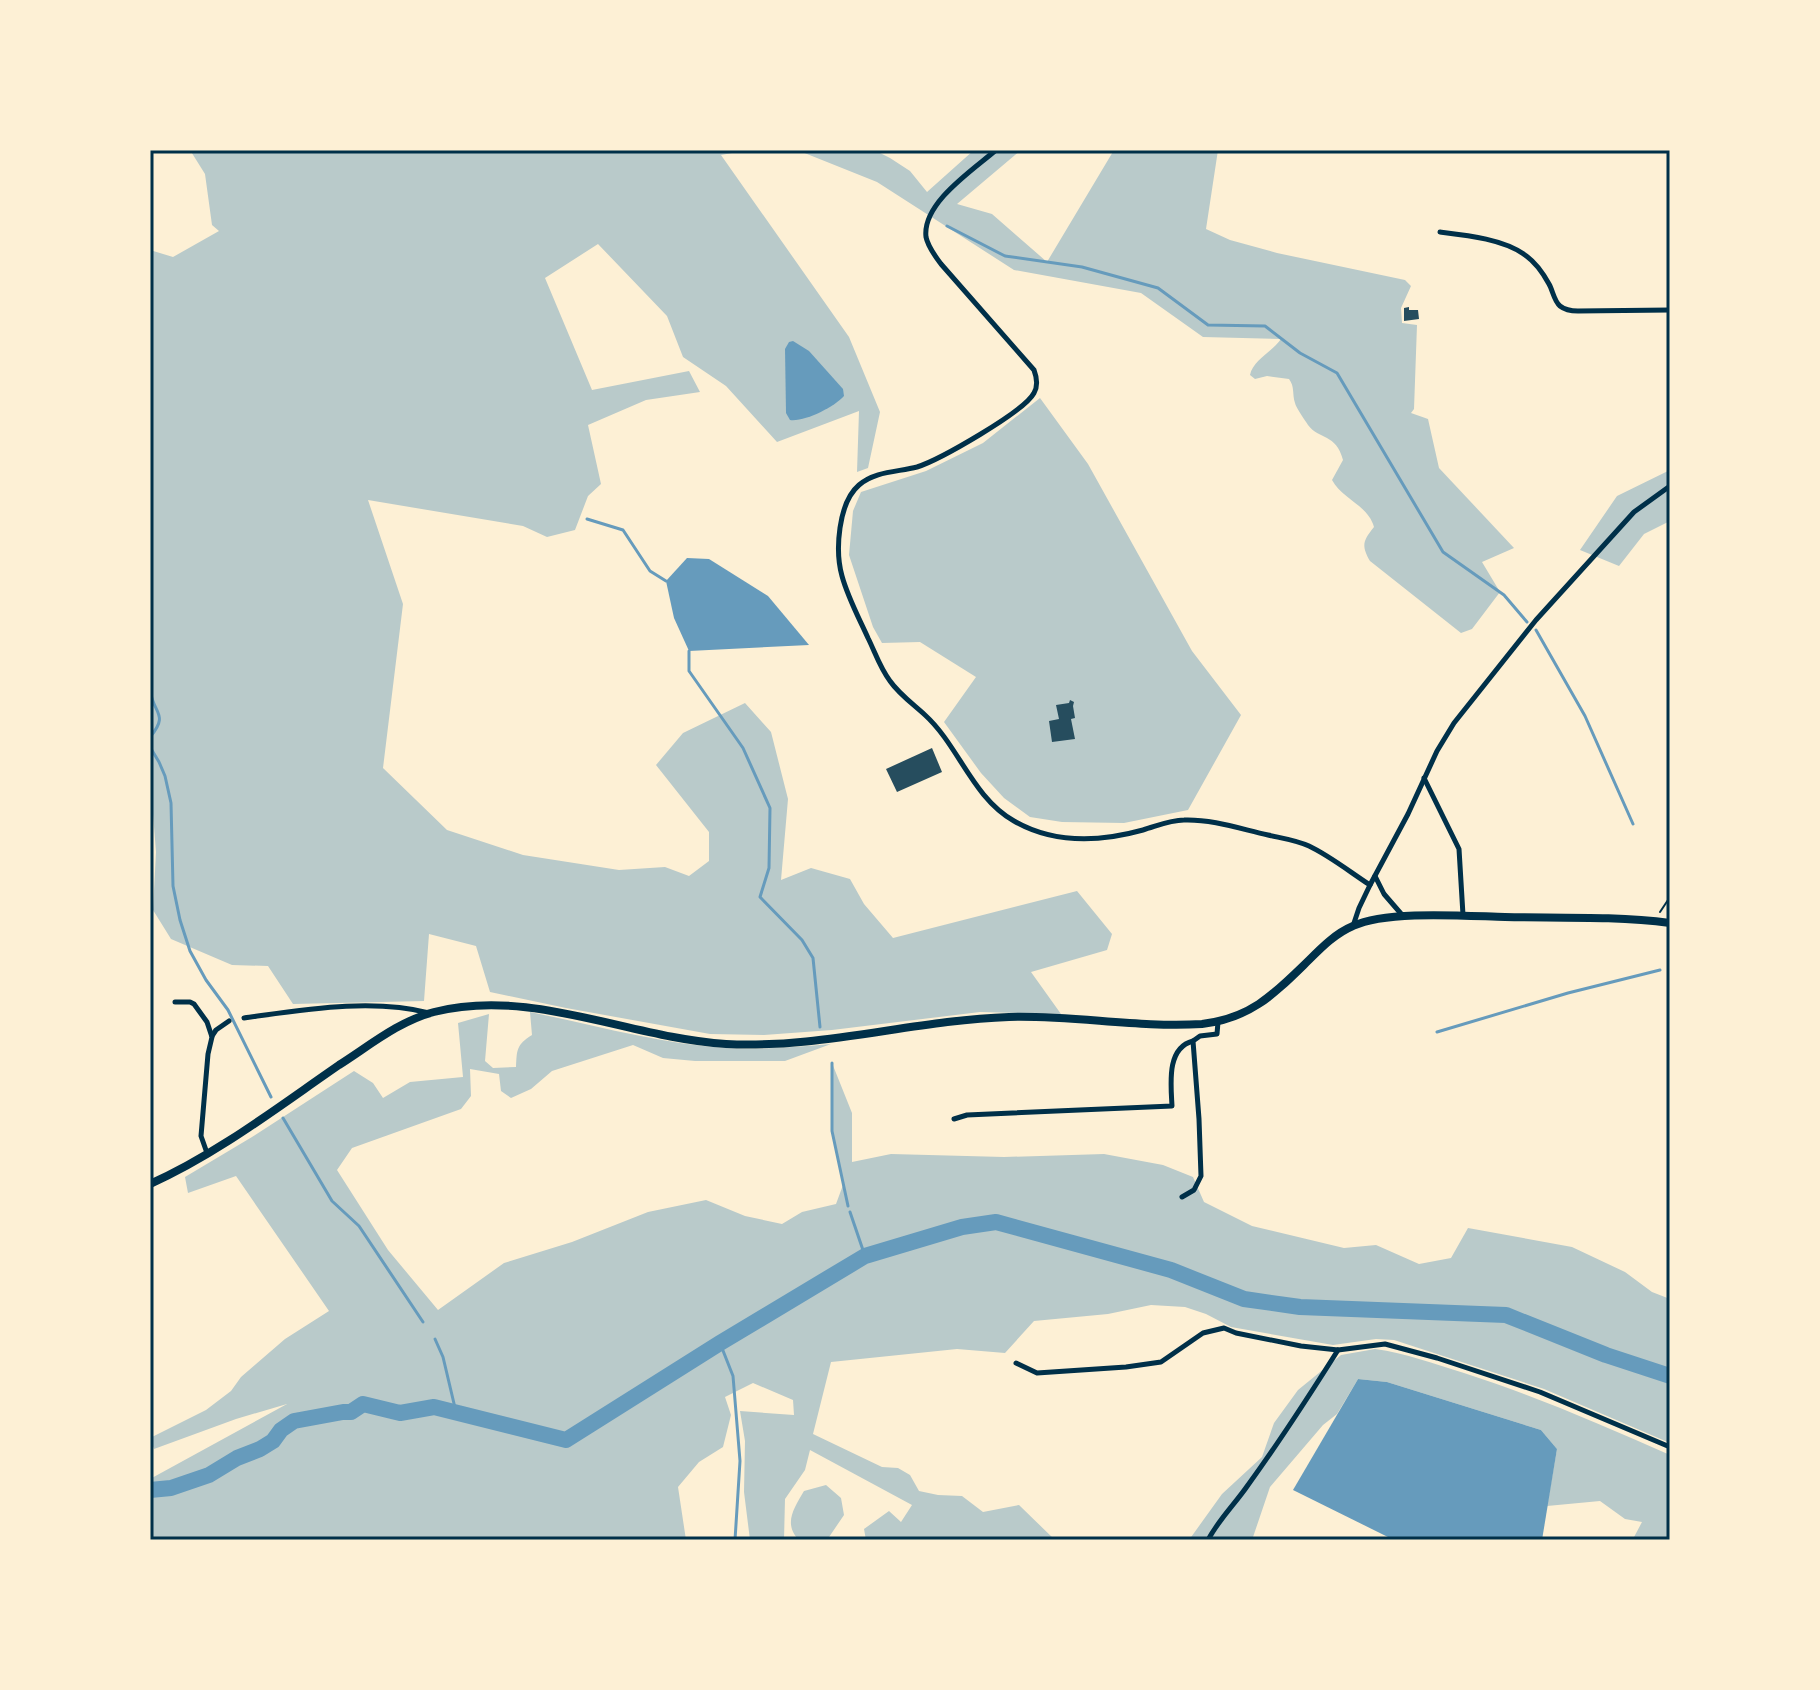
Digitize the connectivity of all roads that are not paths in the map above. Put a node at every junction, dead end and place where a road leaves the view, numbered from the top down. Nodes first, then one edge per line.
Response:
1 (996, 150) edge
2 (1440, 232) dead end
3 (1670, 310) edge
4 (1670, 486) edge
5 (1424, 778) junction
6 (1375, 876) junction
7 (1370, 885) junction
8 (1464, 916) junction
9 (1404, 917) junction
10 (1670, 923) edge
11 (1353, 926) junction
12 (175, 1002) dead end
13 (430, 1013) junction
14 (244, 1018) dead end
15 (229, 1021) dead end
16 (1218, 1022) junction
17 (212, 1037) junction
18 (1193, 1041) junction
19 (954, 1119) dead end
20 (207, 1153) junction
21 (150, 1184) edge
22 (1182, 1197) dead end
23 (1338, 1350) junction
24 (1016, 1363) dead end
25 (1670, 1447) edge
26 (1208, 1540) edge

1 - 7 street
2 - 3 street
4 - 5 street
5 - 6 street
5 - 8 street
6 - 7 street
6 - 9 street
7 - 11 street
8 - 9 main road
8 - 10 main road
9 - 11 main road
11 - 16 main road
12 - 17 street
13 - 14 street
13 - 16 main road
13 - 20 main road
15 - 17 street
16 - 18 street
17 - 20 street
18 - 19 street
18 - 22 street
20 - 21 main road
23 - 24 street
23 - 25 street
23 - 26 street

